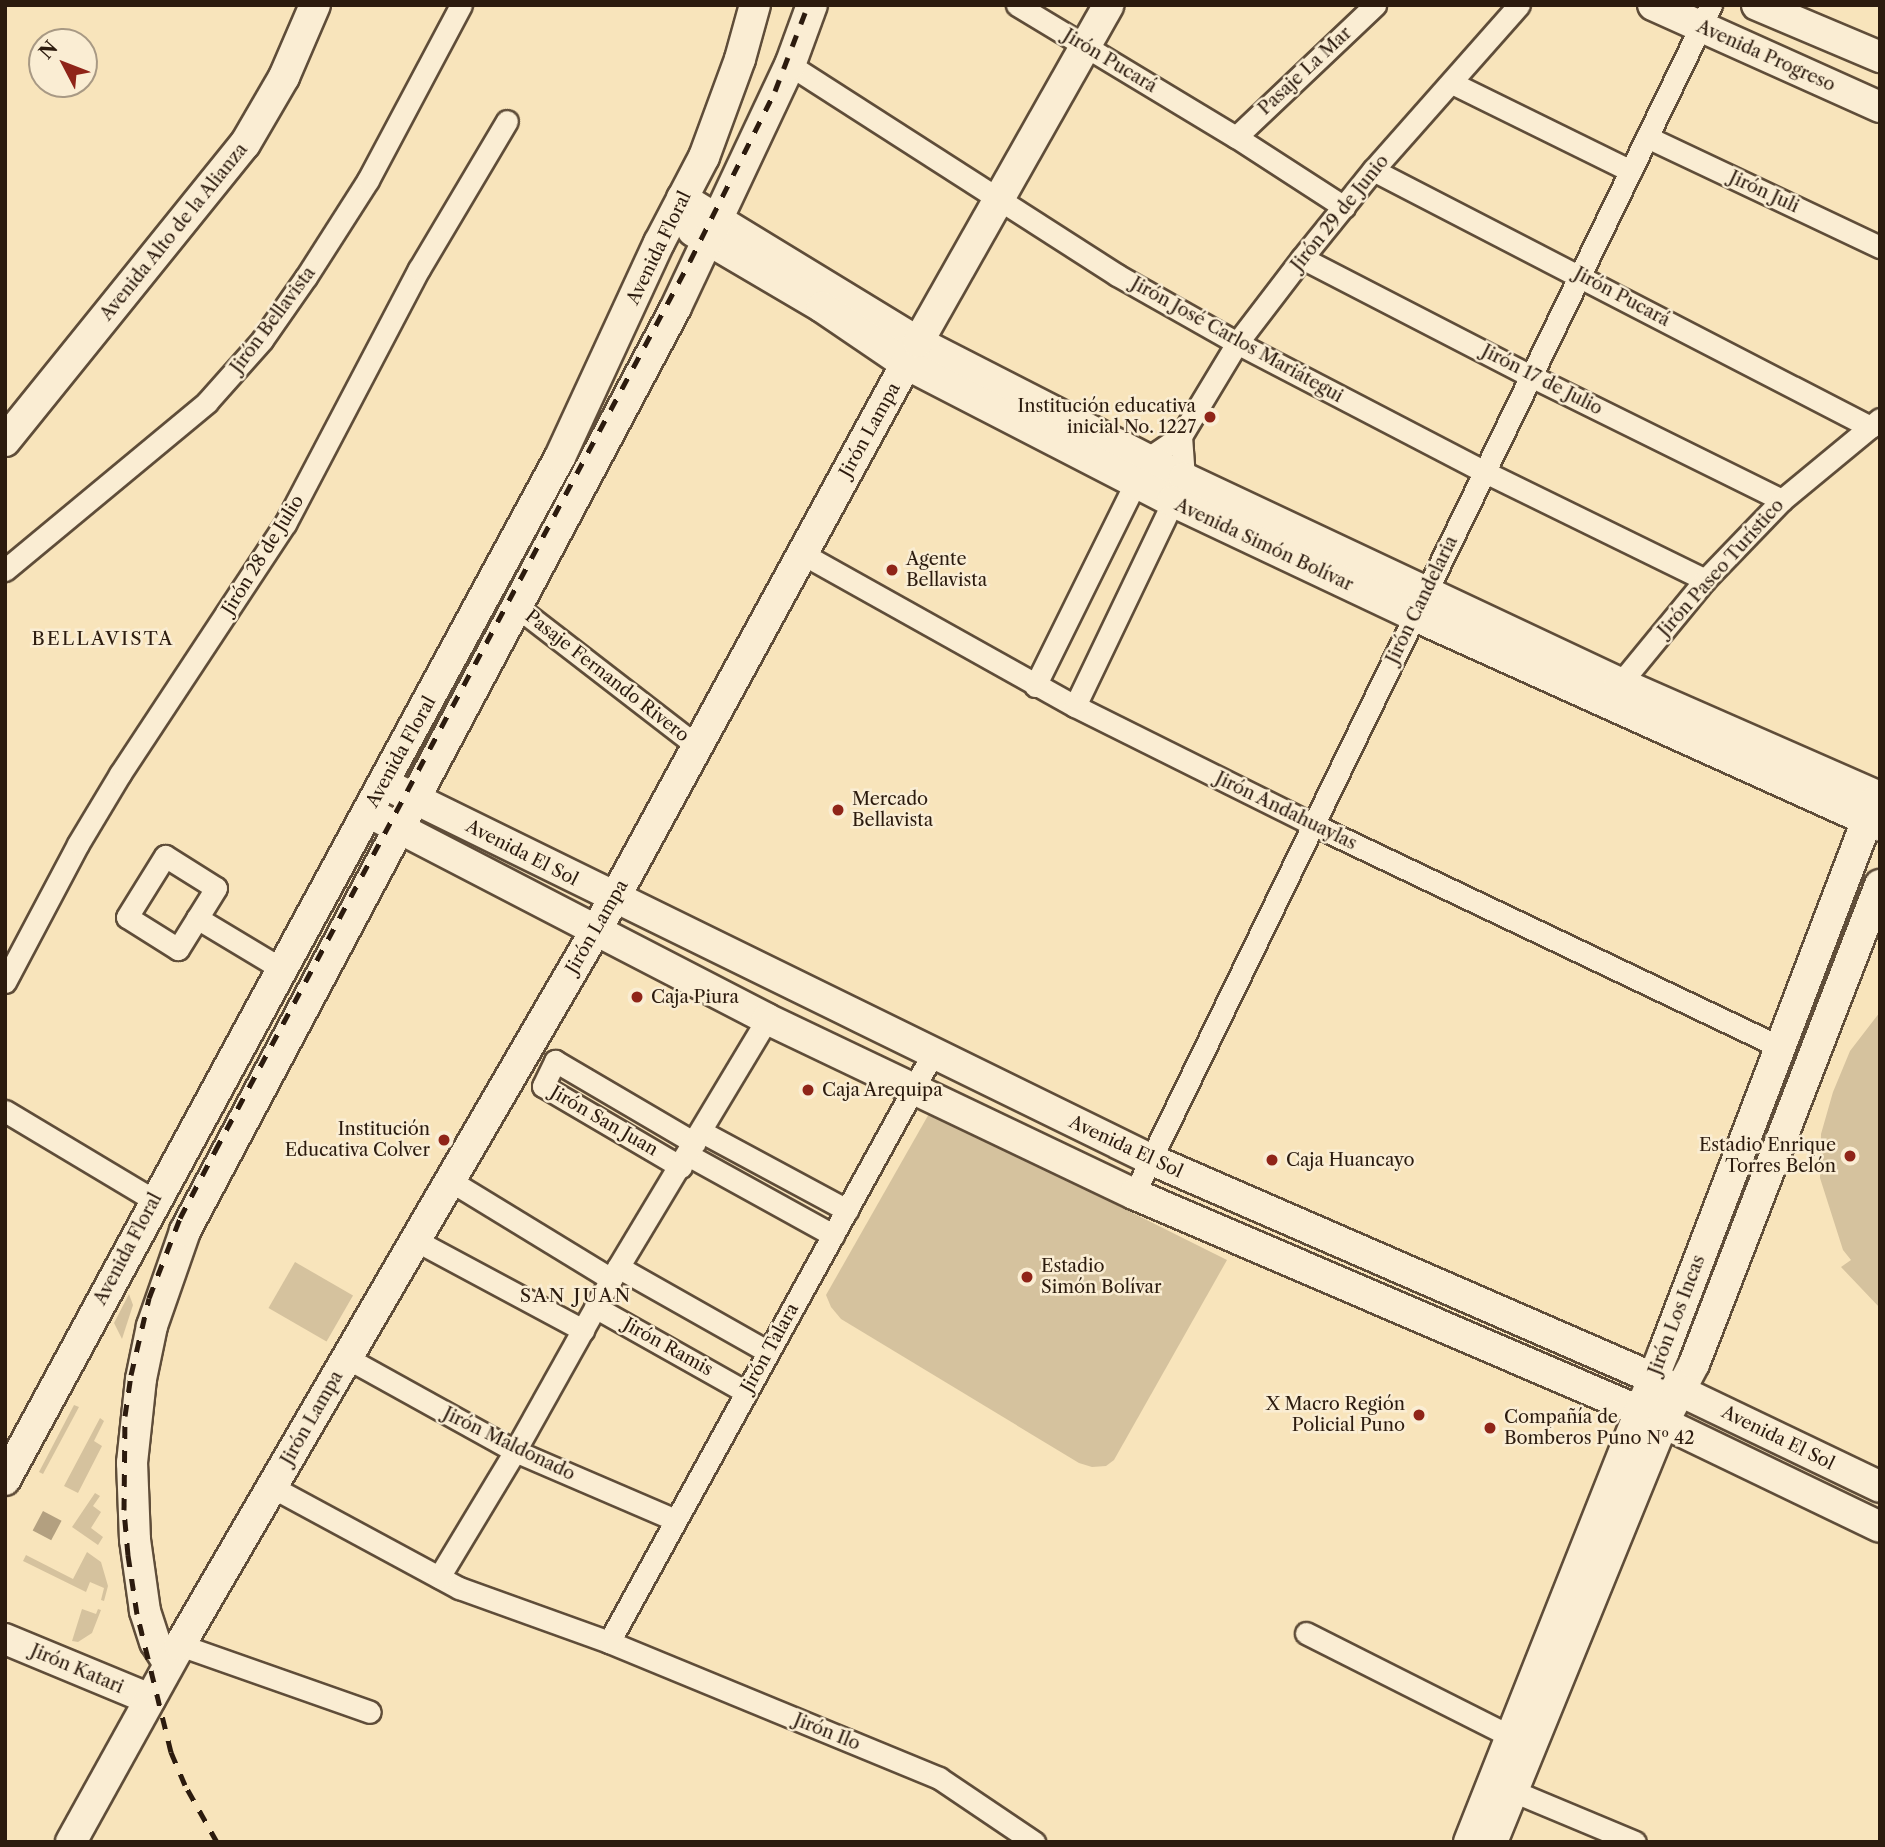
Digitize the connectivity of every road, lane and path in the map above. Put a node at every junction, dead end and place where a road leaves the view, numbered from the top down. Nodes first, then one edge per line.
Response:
1 (315, 5) edge
2 (461, 5) edge
3 (755, 5) edge
4 (813, 5) edge
5 (1017, 5) edge
6 (1109, 5) edge
7 (1375, 5) edge
8 (1519, 5) edge
9 (1653, 5) edge
10 (1758, 5) edge
11 (1707, 16) edge
12 (1086, 47) junction
13 (1880, 57) edge
14 (790, 65) junction
15 (1452, 83) junction
16 (1880, 107) edge
17 (507, 121) dead end
18 (1236, 137) junction
19 (1647, 137) junction
20 (1373, 170) junction
21 (1631, 171) junction
22 (1001, 200) junction
23 (1345, 207) junction
24 (676, 209) junction
25 (714, 228) junction
26 (1880, 247) edge
27 (1302, 258) junction
28 (1580, 275) junction
29 (1237, 344) junction
30 (912, 353) junction
31 (1531, 376) junction
32 (1875, 423) edge
33 (1181, 436) junction
34 (5, 441) edge
35 (1141, 471) junction
36 (1485, 472) junction
37 (1178, 490) junction
38 (1782, 500) junction
39 (801, 553) junction
40 (5, 570) edge
41 (1705, 580) junction
42 (1420, 604) junction
43 (516, 606) junction
44 (1035, 686) junction
45 (1613, 693) junction
46 (1075, 706) junction
47 (697, 746) junction
48 (384, 783) junction
49 (413, 799) junction
50 (1877, 805) edge
51 (368, 812) junction
52 (1312, 824) junction
53 (397, 828) junction
54 (1880, 885) edge
55 (614, 899) junction
56 (197, 918) junction
57 (595, 930) junction
58 (282, 969) junction
59 (5, 982) edge
60 (767, 1020) junction
61 (1782, 1048) junction
62 (932, 1055) junction
63 (914, 1090) junction
64 (5, 1111) edge
65 (691, 1149) junction
66 (1150, 1159) junction
67 (449, 1180) junction
68 (1133, 1194) junction
69 (154, 1200) junction
70 (846, 1210) junction
71 (833, 1235) junction
72 (415, 1240) junction
73 (615, 1273) junction
74 (596, 1307) junction
75 (583, 1330) junction
76 (768, 1352) junction
77 (347, 1358) junction
78 (1653, 1378) junction
79 (1681, 1391) junction
80 (746, 1392) junction
81 (1651, 1417) junction
82 (515, 1451) junction
83 (5, 1480) edge
84 (272, 1487) junction
85 (1880, 1487) edge
86 (675, 1520) junction
87 (1880, 1527) edge
88 (439, 1577) junction
89 (1306, 1633) dead end
90 (5, 1639) edge
91 (609, 1642) junction
92 (174, 1655) junction
93 (150, 1699) junction
94 (370, 1712) dead end
95 (1510, 1736) junction
96 (1503, 1786) junction
97 (71, 1842) edge
98 (1034, 1842) edge
99 (1469, 1842) edge
100 (1492, 1842) edge
101 (1635, 1842) edge

1 - 34 street, Avenida Alto de la Alianza
2 - 40 street, Jirón Bellavista
3 - 24 street, Avenida Floral
4 - 14 street, Avenida Floral
5 - 12 street, Jirón Pucará
6 - 12 street, Jirón Lampa
7 - 18 street, Pasaje La Mar
8 - 15 street, Jirón 29 de Junio
9 - 11 street, Avenida Progreso
10 - 13 street
11 - 16 street, Avenida Progreso
11 - 19 street, Jirón Candelaria
12 - 18 street, Jirón Pucará
12 - 22 street, Jirón Lampa
14 - 22 street, Jirón José Carlos Mariátegui
14 - 25 street, Avenida Floral
15 - 20 street, Jirón 29 de Junio
15 - 21 street
17 - 59 street, Jirón 28 de Julio
18 - 23 street, Jirón Pucará
19 - 21 street, Jirón Candelaria
19 - 26 street, Jirón Juli
20 - 23 street, Jirón 29 de Junio
20 - 28 street, Jirón Pucará
21 - 28 street, Jirón Candelaria
22 - 29 street, Jirón José Carlos Mariátegui
22 - 30 street, Jirón Lampa
23 - 27 street, Jirón 29 de Junio
24 - 25 street, Avenida Simón Bolívar
24 - 48 street, Avenida Floral
25 - 30 street, Avenida Simón Bolívar
25 - 43 street, Avenida Floral
27 - 29 street, Jirón 29 de Junio
27 - 31 street, Jirón 17 de Julio
28 - 31 street, Jirón Candelaria
28 - 32 street, Jirón Pucará
29 - 33 street, Jirón 29 de Junio
29 - 36 street, Jirón José Carlos Mariátegui
30 - 35 street, Avenida Simón Bolívar
30 - 39 street, Jirón Lampa
31 - 36 street, Jirón Candelaria
31 - 38 street, Jirón 17 de Julio
32 - 38 street, Jirón Paseo Turístico
33 - 35 street, Jirón 29 de Junio
33 - 37 street
35 - 37 street, Avenida Simón Bolívar
35 - 44 street, Jirón 29 de Junio
36 - 41 street, Jirón José Carlos Mariátegui
36 - 42 street, Jirón Candelaria
37 - 42 street, Avenida Simón Bolívar
37 - 46 street
38 - 41 street, Jirón Paseo Turístico
39 - 44 street, Jirón Andahuaylas
39 - 47 street, Jirón Lampa
41 - 45 street, Jirón Paseo Turístico
42 - 45 street, Avenida Simón Bolívar
42 - 52 street, Jirón Candelaria
43 - 47 street, Pasaje Fernando Rivero
43 - 49 street, Avenida Floral
44 - 46 street, Jirón Andahuaylas
45 - 50 street, Avenida Simón Bolívar
46 - 52 street, Jirón Andahuaylas
47 - 55 street, Jirón Lampa
48 - 49 street, Avenida El Sol
48 - 51 street, Avenida Floral
49 - 53 street, Avenida Floral
49 - 55 street, Avenida El Sol
50 - 61 street, Jirón Los Incas
51 - 53 street, Avenida El Sol
51 - 58 street, Avenida Floral
52 - 61 street, Jirón Andahuaylas
52 - 66 street, Jirón Candelaria
53 - 57 street, Avenida El Sol
53 - 92 street, Avenida Floral
54 - 79 street, Jirón Los Incas
55 - 57 street, Jirón Lampa
55 - 62 street, Avenida El Sol
56 - 56 street
56 - 58 street
57 - 60 street, Avenida El Sol
57 - 67 street, Jirón Lampa
58 - 69 street, Avenida Floral
60 - 63 street, Avenida El Sol
60 - 65 street
61 - 78 street, Jirón Los Incas
62 - 63 street, Jirón Talara
62 - 66 street, Avenida El Sol
63 - 68 street, Avenida El Sol
63 - 70 street, Jirón Talara
64 - 69 street
65 - 65 street, Jirón San Juan
65 - 70 street, Jirón San Juan
65 - 71 street, Jirón San Juan
65 - 73 street
66 - 68 street, Jirón Candelaria
66 - 78 street, Avenida El Sol
67 - 72 street, Jirón Lampa
67 - 73 street
68 - 81 street, Avenida El Sol
69 - 83 street, Avenida Floral
70 - 71 street, Jirón Talara
71 - 76 street, Jirón Talara
72 - 75 street
72 - 77 street, Jirón Lampa
73 - 74 street
73 - 76 street
74 - 75 street
74 - 80 street, Jirón Ramis
75 - 82 street
76 - 80 street, Jirón Talara
77 - 82 street, Jirón Maldonado
77 - 84 street, Jirón Lampa
78 - 79 street, Avenida El Sol
78 - 81 street, Jirón Los Incas
79 - 81 street, Jirón Los Incas
79 - 85 street, Avenida El Sol
80 - 86 street, Jirón Talara
81 - 87 street, Avenida El Sol
81 - 95 street, Jirón Los Incas
81 - 96 street, Jirón Los Incas
82 - 86 street, Jirón Maldonado
82 - 88 street
84 - 88 street, Jirón Ilo
84 - 92 street, Jirón Lampa
86 - 91 street, Jirón Talara
88 - 91 street, Jirón Ilo
89 - 95 street
90 - 93 street, Jirón Katari
91 - 98 street, Jirón Ilo
92 - 93 street, Jirón Lampa
92 - 94 street
93 - 97 street, Jirón Lampa
95 - 96 street, Jirón Los Incas
96 - 99 street, Jirón Los Incas
96 - 100 street, Jirón Los Incas
96 - 101 street

